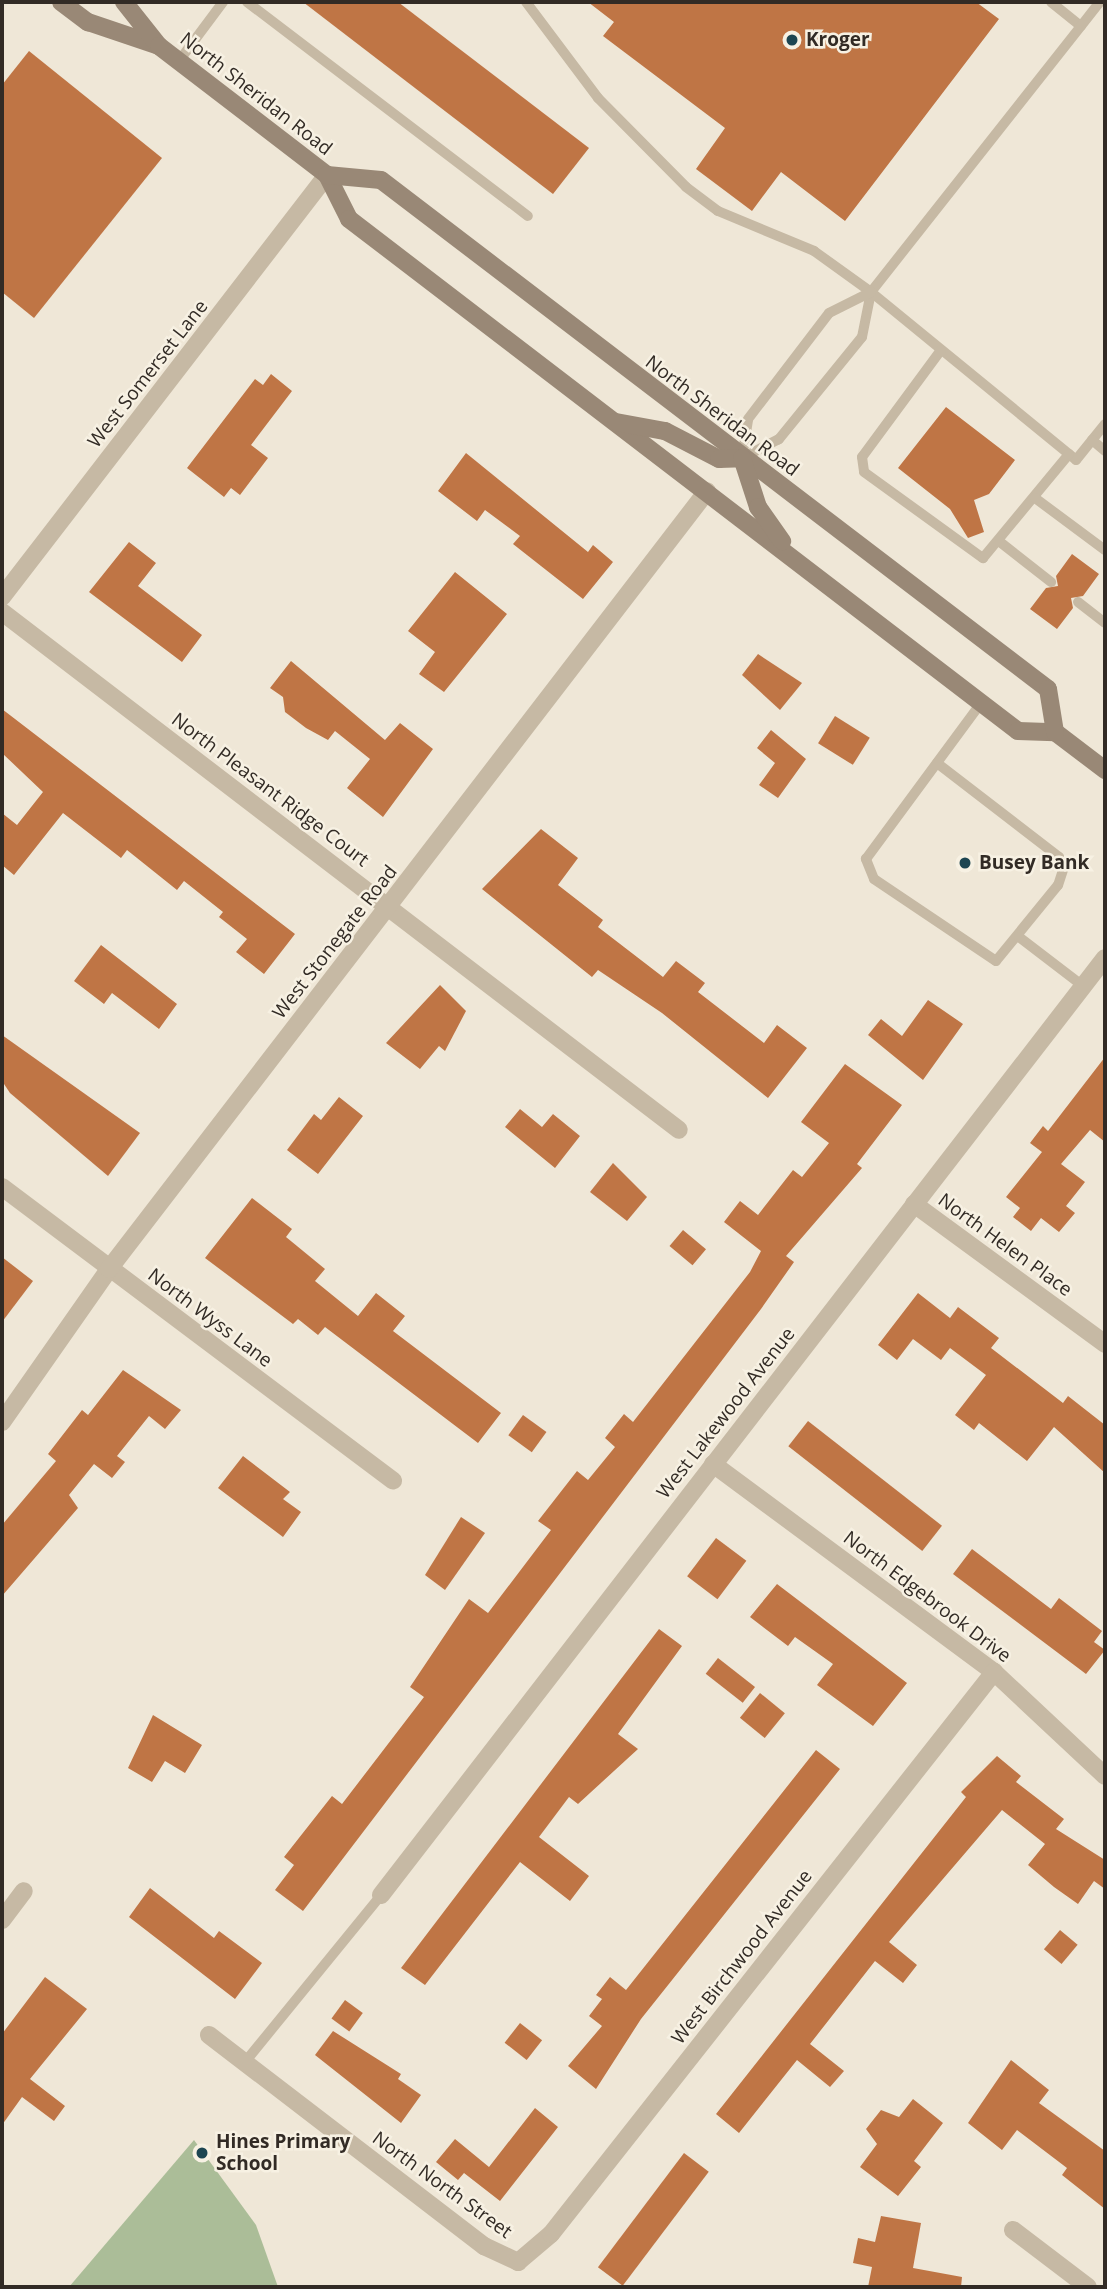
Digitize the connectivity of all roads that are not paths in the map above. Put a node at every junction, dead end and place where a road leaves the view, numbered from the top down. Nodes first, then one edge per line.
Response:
1 (61, 2) edge
2 (124, 2) edge
3 (222, 2) edge
4 (247, 2) edge
5 (526, 2) edge
6 (1051, 2) edge
7 (1100, 2) edge
8 (1081, 26) junction
9 (159, 46) junction
10 (179, 61) junction
11 (327, 175) junction
12 (528, 216) dead end
13 (871, 292) junction
14 (941, 350) junction
15 (616, 422) junction
16 (1105, 424) edge
17 (1092, 440) junction
18 (1105, 451) edge
19 (1069, 454) junction
20 (742, 458) junction
21 (707, 492) junction
22 (1035, 498) junction
23 (1000, 542) junction
24 (1105, 550) edge
25 (794, 557) junction
26 (1051, 582) dead end
27 (2, 597) edge
28 (1078, 602) dead end
29 (2, 612) edge
30 (1105, 623) edge
31 (981, 703) junction
32 (1055, 732) junction
33 (937, 763) junction
34 (1105, 770) edge
35 (388, 907) junction
36 (1018, 937) junction
37 (1105, 958) edge
38 (1083, 986) junction
39 (679, 1130) dead end
40 (2, 1187) edge
41 (914, 1203) junction
42 (108, 1269) junction
43 (1105, 1345) edge
44 (2, 1422) edge
45 (713, 1464) junction
46 (393, 1481) dead end
47 (993, 1672) junction
48 (1105, 1776) edge
49 (24, 1891) dead end
50 (381, 1895) joint
51 (2, 1920) edge
52 (209, 2035) dead end
53 (245, 2063) junction
54 (1013, 2230) dead end
55 (519, 2262) joint
56 (1088, 2287) edge

1 - 9 main road, North Sheridan Road
2 - 9 main road, North Sheridan Road
3 - 10 lane
4 - 12 lane
5 - 13 lane
6 - 8 lane
7 - 8 lane
8 - 13 lane
9 - 10 main road, North Sheridan Road
10 - 11 main road, North Sheridan Road
11 - 15 main road, North Sheridan Road
11 - 20 main road, North Sheridan Road
11 - 27 street, West Somerset Lane
13 - 14 lane
13 - 20 lane
13 - 20 lane
14 - 19 lane
14 - 23 lane
15 - 20 main road
15 - 21 main road, North Sheridan Road
16 - 17 lane
17 - 18 lane
17 - 19 lane
19 - 22 lane
20 - 25 main road
20 - 32 main road, North Sheridan Road
21 - 25 main road, North Sheridan Road
21 - 35 street, West Stonegate Road
22 - 23 lane
22 - 24 lane
23 - 26 lane
25 - 31 main road, North Sheridan Road
28 - 30 lane
29 - 35 street, North Pleasant Ridge Court
31 - 32 main road, North Sheridan Road
31 - 33 lane
32 - 34 main road
33 - 36 lane
33 - 36 lane
35 - 39 street, North Pleasant Ridge Court
35 - 42 street, West Stonegate Road
36 - 38 lane
37 - 38 street, West Lakewood Avenue
38 - 41 street, West Lakewood Avenue
40 - 42 street, North Wyss Lane
41 - 43 street, North Helen Place
41 - 45 street, West Lakewood Avenue
42 - 44 street, West Stonegate Road
42 - 46 street, North Wyss Lane
45 - 47 street, North Edgebrook Drive
45 - 50 street, West Lakewood Avenue
47 - 48 street, North Edgebrook Drive
47 - 55 street, West Birchwood Avenue
49 - 51 street
50 - 53 lane
52 - 53 street, North North Street
53 - 55 street, North North Street
54 - 56 street

